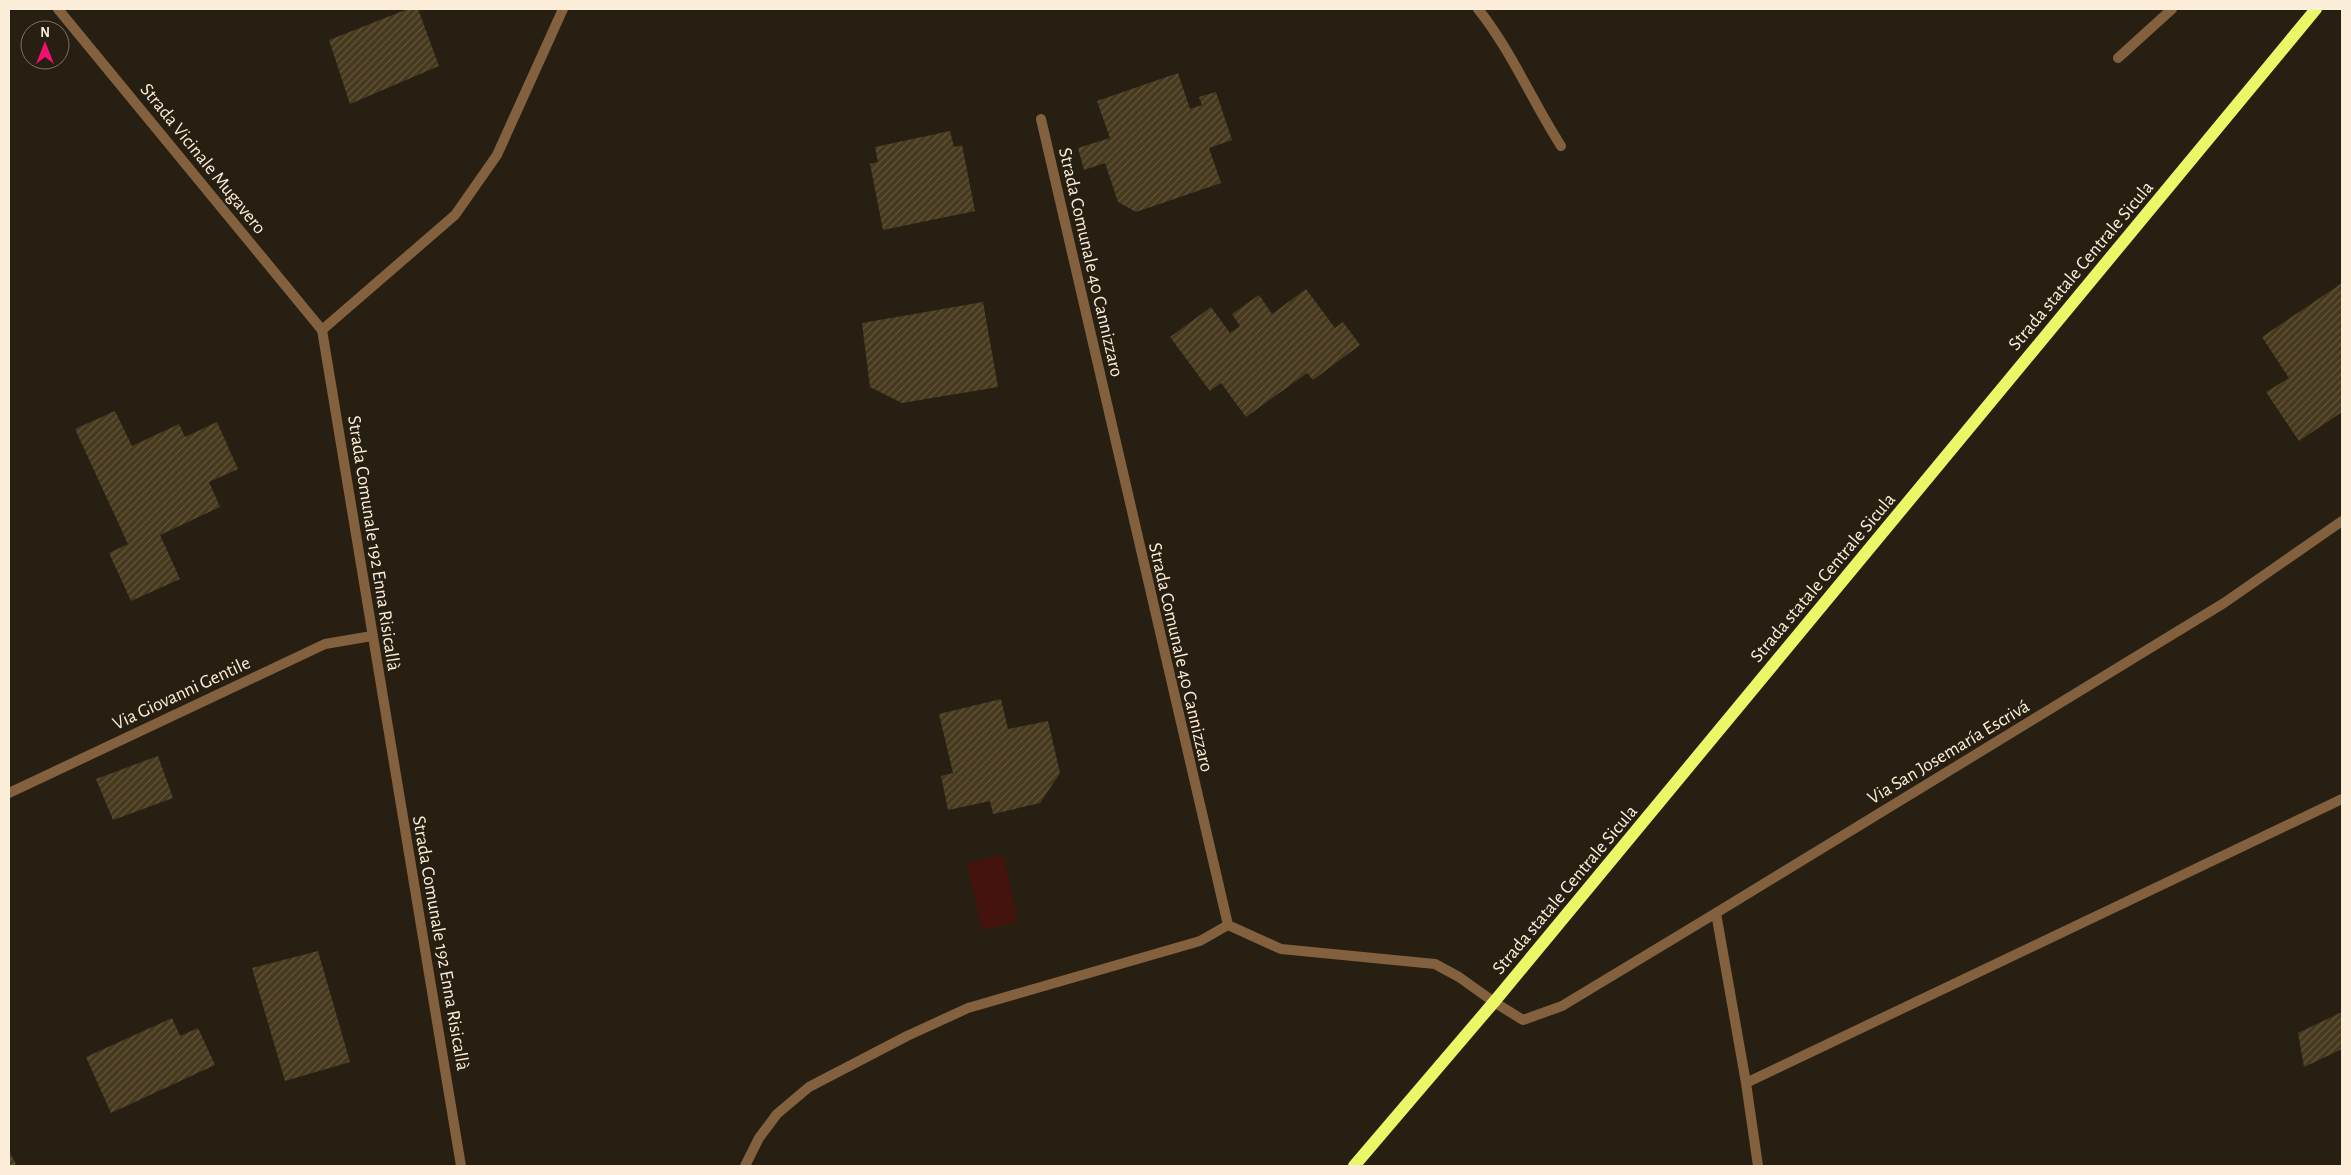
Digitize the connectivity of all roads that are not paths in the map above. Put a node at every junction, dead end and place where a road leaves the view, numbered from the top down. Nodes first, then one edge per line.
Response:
1 (58, 9) edge
2 (563, 9) edge
3 (1478, 9) edge
4 (2172, 9) edge
5 (2316, 9) edge
6 (2118, 58) dead end
7 (1041, 119) dead end
8 (1561, 146) dead end
9 (322, 330) junction
10 (2342, 521) edge
11 (372, 636) junction
12 (9, 793) edge
13 (2342, 799) edge
14 (1716, 913) junction
15 (1228, 925) junction
16 (1494, 1002) junction
17 (1746, 1083) junction
18 (462, 1166) edge
19 (745, 1166) edge
20 (1354, 1166) edge
21 (1758, 1166) edge

1 - 9 street, Strada Vicinale Mugavero
2 - 9 street
3 - 8 street
4 - 6 street
5 - 16 main road, Strada statale Centrale Sicula
7 - 15 street, Strada Comunale 40 Cannizzaro
9 - 11 street, Strada Comunale 192 Enna Risicallà
10 - 14 street, Via San Josemaría Escrivá
11 - 12 street, Via Giovanni Gentile
11 - 18 street, Strada Comunale 192 Enna Risicallà
13 - 17 street
14 - 16 street, Via San Josemaría Escrivá
14 - 17 street
15 - 16 street
15 - 19 street
16 - 20 main road, Strada statale Centrale Sicula
17 - 21 street

